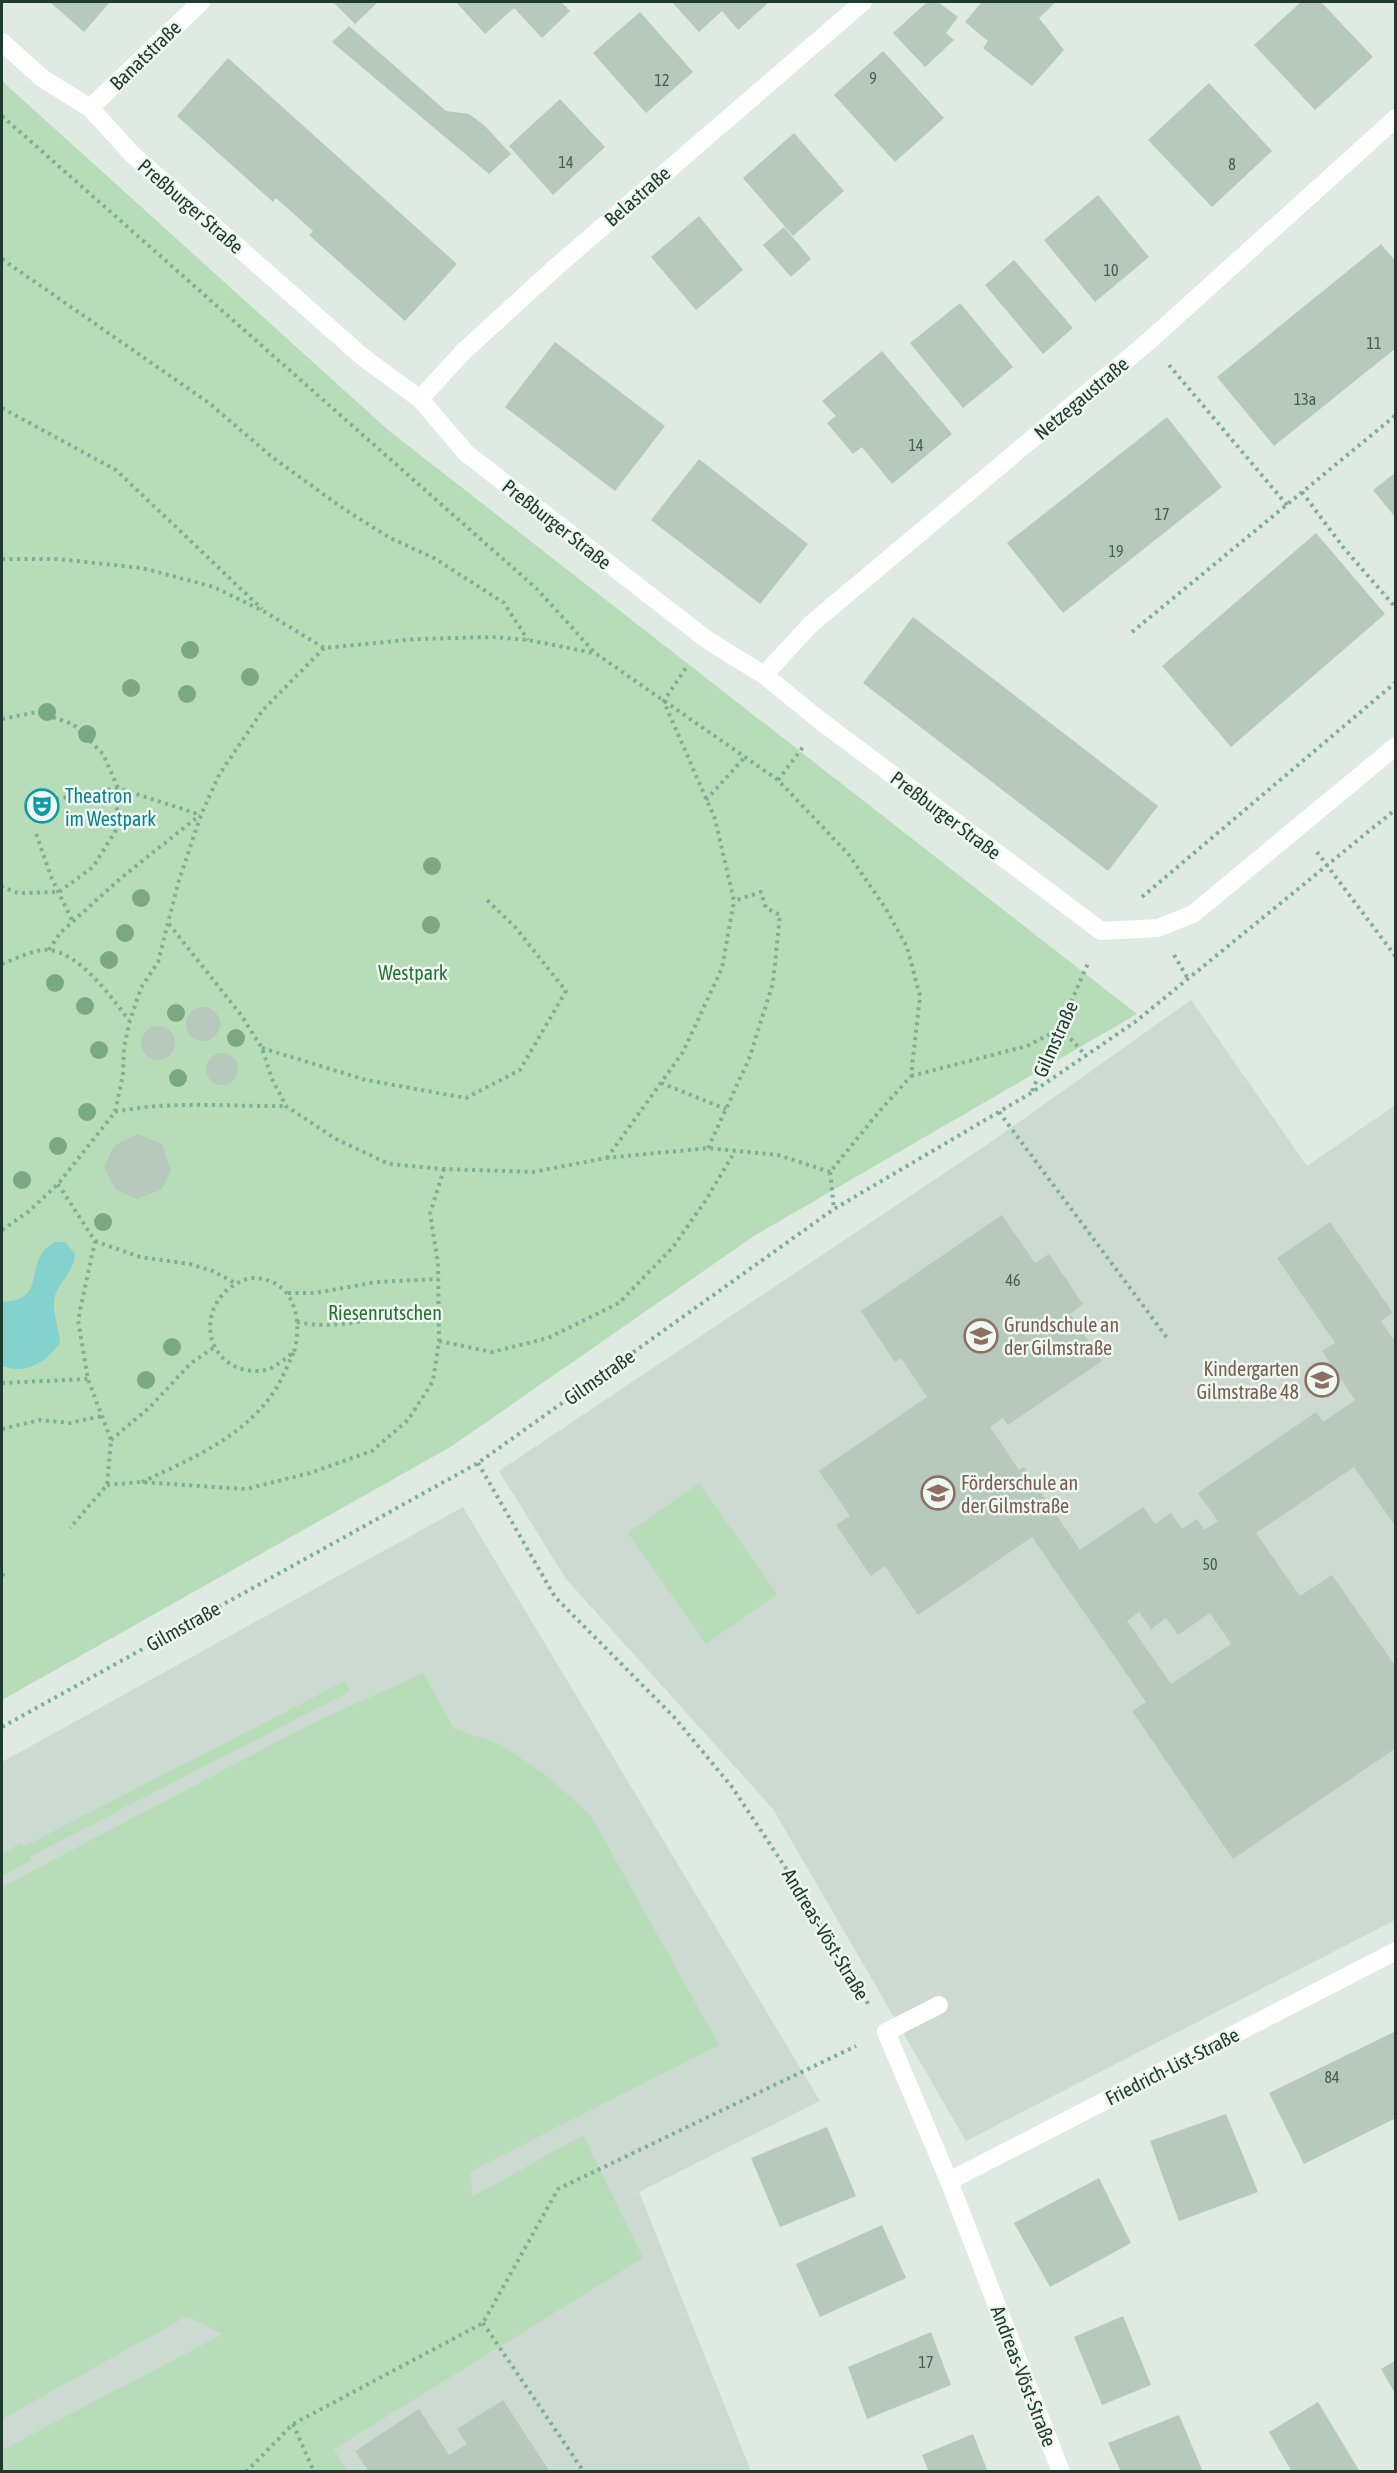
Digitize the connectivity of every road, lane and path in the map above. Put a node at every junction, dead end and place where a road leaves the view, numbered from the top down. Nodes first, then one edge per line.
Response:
1 (201, 2) edge
2 (862, 2) edge
3 (2, 42) edge
4 (90, 108) junction
5 (2, 116) edge
6 (1395, 118) edge
7 (2, 259) edge
8 (1149, 341) junction
9 (420, 399) junction
10 (2, 408) edge
11 (1395, 415) edge
12 (1302, 492) junction
13 (1287, 505) junction
14 (2, 559) edge
15 (1395, 608) edge
16 (265, 612) junction
17 (1132, 632) dead end
18 (706, 639) junction
19 (528, 640) junction
20 (324, 648) junction
21 (595, 653) junction
22 (764, 675) junction
23 (1395, 682) edge
24 (663, 702) junction
25 (2, 719) edge
26 (822, 722) junction
27 (1395, 746) edge
28 (745, 757) junction
29 (778, 780) junction
30 (118, 788) junction
31 (56, 799) dead end
32 (706, 800) junction
33 (1395, 808) edge
34 (201, 815) junction
35 (1298, 829) junction
36 (36, 834) dead end
37 (1328, 866) junction
38 (2, 887) edge
39 (59, 892) junction
40 (485, 898) dead end
41 (734, 901) junction
42 (73, 922) junction
43 (169, 924) junction
44 (1101, 931) junction
45 (49, 950) junction
46 (1395, 957) edge
47 (2, 963) edge
48 (130, 1020) junction
49 (1061, 1028) junction
50 (262, 1048) junction
51 (1086, 1056) junction
52 (911, 1077) junction
53 (661, 1083) junction
54 (1031, 1093) junction
55 (286, 1106) junction
56 (726, 1109) junction
57 (115, 1112) junction
58 (999, 1112) junction
59 (708, 1148) junction
60 (735, 1151) junction
61 (606, 1158) junction
62 (444, 1170) junction
63 (830, 1172) junction
64 (58, 1184) junction
65 (834, 1209) junction
66 (2, 1230) edge
67 (95, 1241) junction
68 (438, 1280) junction
69 (235, 1283) junction
70 (288, 1293) junction
71 (440, 1312) junction
72 (297, 1322) junction
73 (1168, 1339) dead end
74 (439, 1341) junction
75 (213, 1348) junction
76 (294, 1352) junction
77 (88, 1379) junction
78 (2, 1383) edge
79 (102, 1416) junction
80 (2, 1429) edge
81 (111, 1440) junction
82 (478, 1463) junction
83 (141, 1482) junction
84 (107, 1485) junction
85 (70, 1528) dead end
86 (2, 1727) edge
87 (1395, 1951) edge
88 (939, 2005) dead end
89 (886, 2032) junction
90 (949, 2181) junction
91 (483, 2324) junction
92 (293, 2424) junction
93 (246, 2472) edge
94 (314, 2472) edge
95 (584, 2472) edge
96 (1061, 2472) edge

1 - 4 street, Banatstraße
2 - 9 street, Belastraße
3 - 4 street, Preßburger Straße
4 - 9 street, Preßburger Straße
5 - 21 path
6 - 8 street, Netzegaustraße
7 - 19 path
8 - 13 path
8 - 22 street, Netzegaustraße
9 - 18 street, Preßburger Straße
10 - 16 path
11 - 12 path
12 - 13 path
12 - 15 path
13 - 17 path
14 - 16 path
16 - 20 path
18 - 22 street, Preßburger Straße
18 - 24 path
19 - 20 path
19 - 21 path
20 - 34 path
21 - 24 path
22 - 26 street, Preßburger Straße
23 - 44 path
24 - 28 path
24 - 32 path
25 - 30 path
26 - 29 path
26 - 44 street, Preßburger Straße
27 - 35 street
28 - 29 path
28 - 32 path
29 - 52 path
30 - 31 path
30 - 34 path
30 - 39 path
32 - 41 path
33 - 37 path
34 - 42 path
34 - 43 path
35 - 37 path
35 - 44 street
36 - 39 path
37 - 46 path
37 - 51 path
38 - 39 path
39 - 42 path
40 - 50 path
41 - 53 path
41 - 56 path
42 - 45 path
43 - 48 path
43 - 50 path
44 - 49 path, Gilmstraße
45 - 47 path
45 - 48 path
48 - 57 path
49 - 51 path
49 - 52 path
49 - 54 path, Gilmstraße
50 - 55 path
51 - 54 path
52 - 63 path
53 - 56 path
53 - 61 path
54 - 58 path, Gilmstraße
55 - 57 path
55 - 62 path
56 - 59 path
57 - 64 path
58 - 65 path, Gilmstraße
58 - 73 path
59 - 60 path
59 - 61 path
60 - 63 path
60 - 74 path
61 - 62 path
62 - 68 path
63 - 65 path
64 - 66 path
64 - 67 path
65 - 82 path, Gilmstraße
67 - 69 path
67 - 77 path
68 - 70 path
68 - 71 path
69 - 70 path
69 - 75 path
70 - 72 path
71 - 72 path
71 - 74 path
72 - 76 path
74 - 83 path
75 - 76 path
75 - 81 path
76 - 83 path
77 - 78 path
77 - 79 path
79 - 80 path
79 - 81 path
81 - 84 path
82 - 86 path, Gilmstraße
82 - 89 path, Andreas-Vöst-Straße
83 - 84 path
84 - 85 path
87 - 90 street, Friedrich-List-Straße
88 - 89 street
89 - 90 street, Andreas-Vöst-Straße
89 - 91 path
90 - 96 street, Andreas-Vöst-Straße
91 - 92 path
91 - 95 path
92 - 93 path
92 - 94 path

